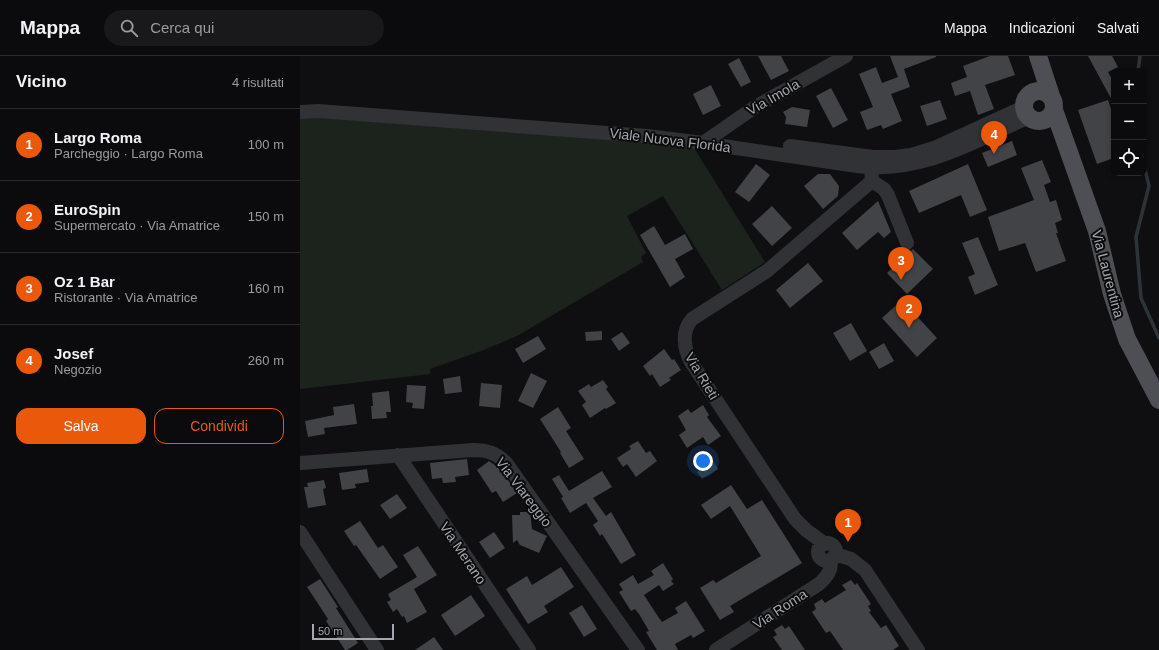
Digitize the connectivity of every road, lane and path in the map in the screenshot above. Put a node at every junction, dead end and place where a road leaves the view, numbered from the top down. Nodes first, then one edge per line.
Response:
1 (846, 56) edge
2 (1029, 56) edge
3 (1038, 56) edge
4 (1052, 103) junction
5 (300, 104) edge
6 (1030, 110) junction
7 (300, 112) edge
8 (708, 139) junction
9 (1066, 145) junction
10 (872, 174) junction
11 (907, 243) dead end
12 (1159, 400) edge
13 (398, 456) junction
14 (300, 463) edge
15 (300, 532) edge
16 (833, 557) junction
17 (377, 650) edge
18 (528, 650) edge
19 (638, 650) edge
20 (716, 650) edge
21 (918, 650) edge

1 - 8 street, Via Imola
2 - 6 main road
3 - 4 main road, Via Laurentina
4 - 6 main road
4 - 6 main road
4 - 9 main road, Via Laurentina
5 - 8 street, Viale Nuova Florida
6 - 8 street, Viale Nuova Florida
6 - 9 main road, Via Laurentina
6 - 10 street, Viale Nuova Florida
7 - 8 street, Viale Nuova Florida
8 - 10 street, Viale Nuova Florida
9 - 12 main road, Via Laurentina
10 - 11 street
10 - 16 street, Via Rieti
13 - 14 street, Via Viareggio
13 - 18 street, Via Merano
13 - 19 street, Via Viareggio
15 - 17 street
16 - 20 street, Via Roma
16 - 21 street

